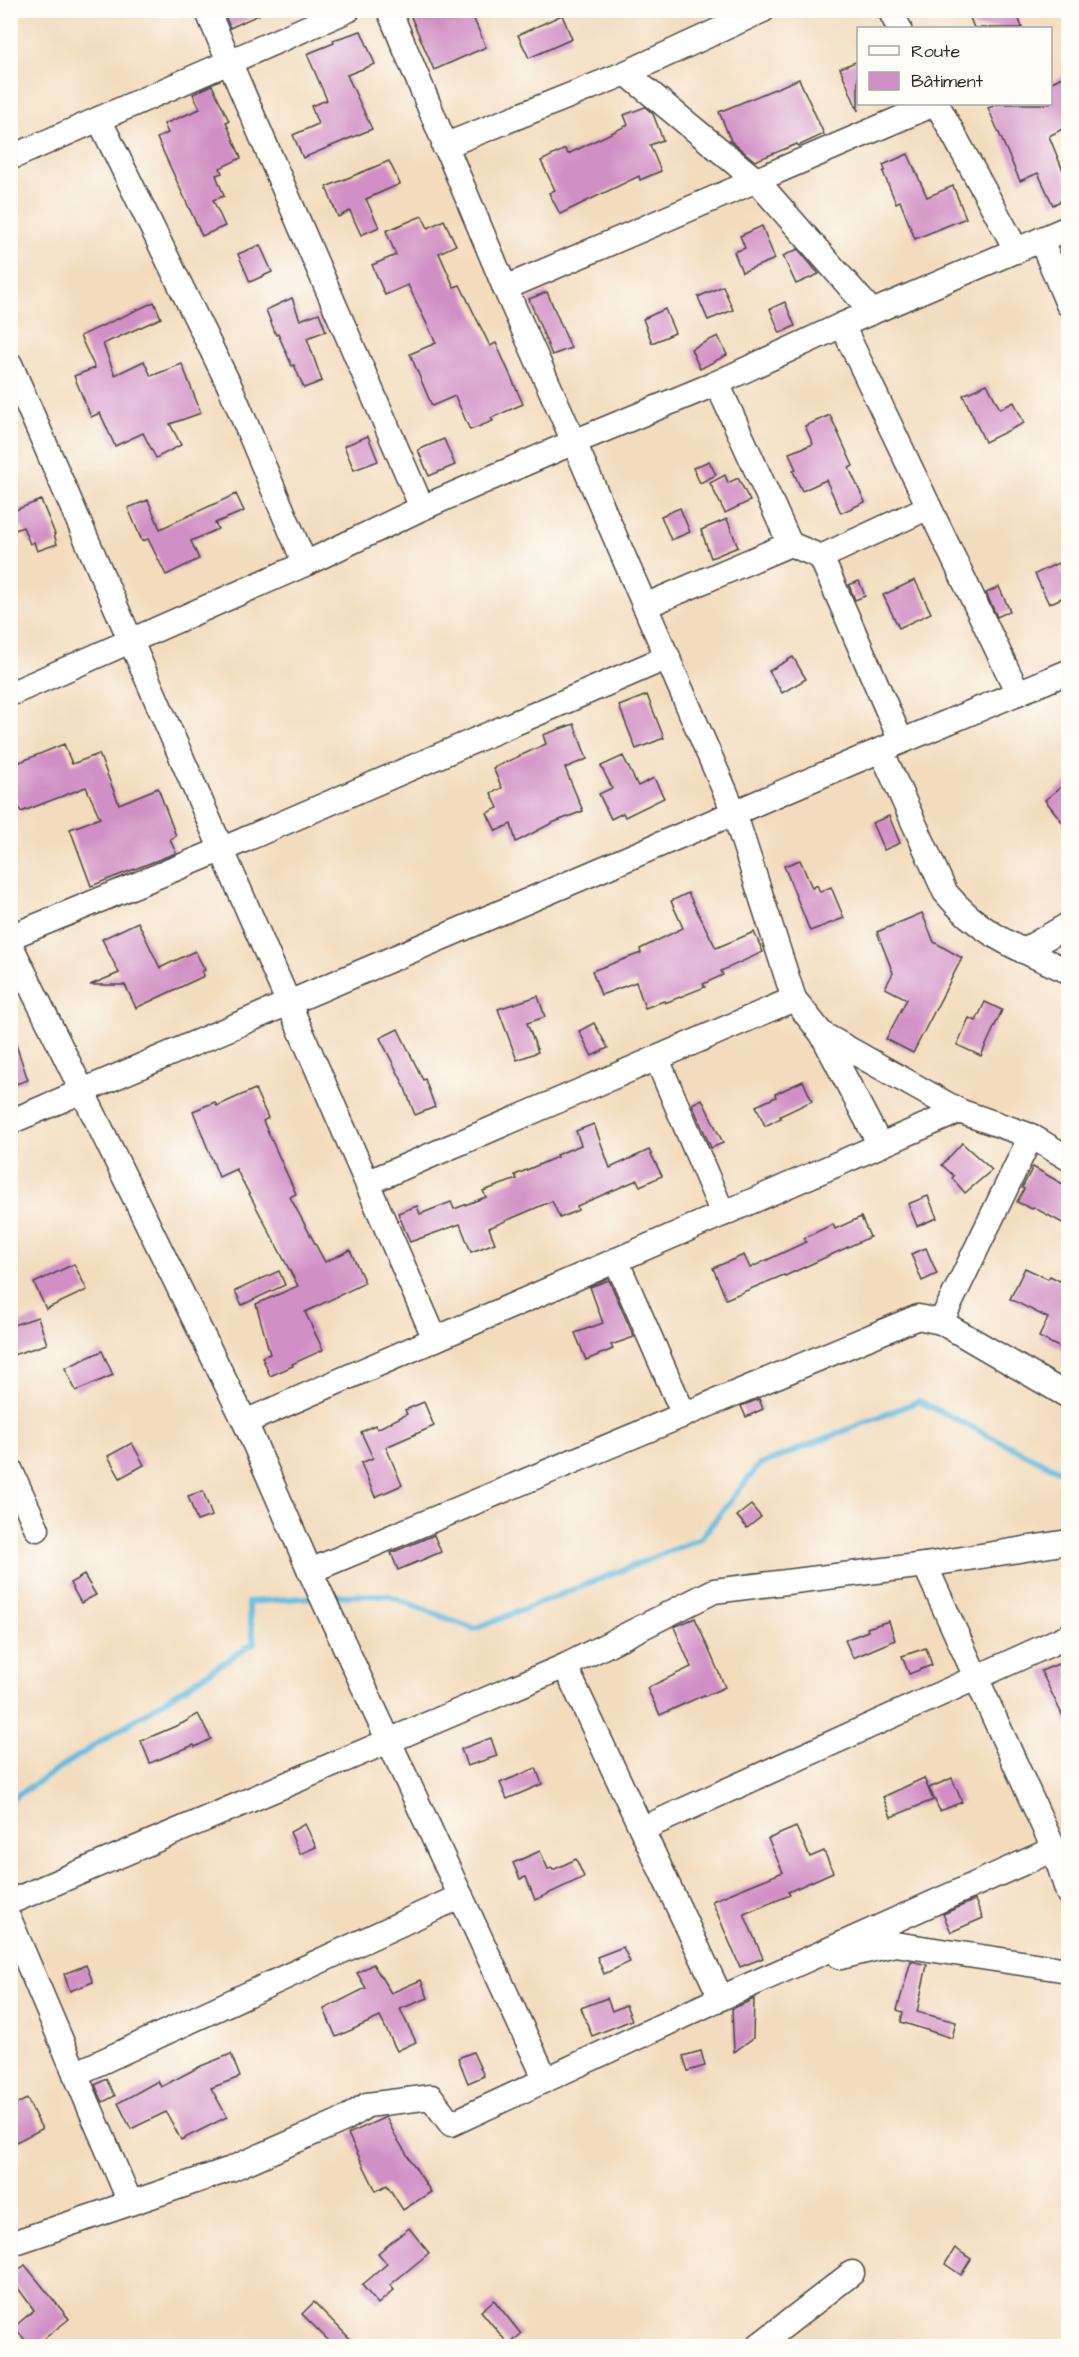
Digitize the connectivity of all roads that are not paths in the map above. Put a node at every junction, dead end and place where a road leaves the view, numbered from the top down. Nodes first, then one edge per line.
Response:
1 (207, 10) edge
2 (348, 10) edge
3 (388, 10) edge
4 (763, 10) edge
5 (890, 10) edge
6 (898, 27) edge
7 (230, 62) junction
8 (626, 73) junction
9 (934, 105) edge
10 (937, 105) edge
11 (99, 119) junction
12 (444, 146) junction
13 (10, 158) edge
14 (758, 181) junction
15 (1068, 228) edge
16 (1041, 240) junction
17 (1017, 251) junction
18 (505, 288) junction
19 (1068, 304) edge
20 (872, 312) junction
21 (842, 325) junction
22 (10, 364) edge
23 (717, 383) junction
24 (574, 442) junction
25 (929, 507) junction
26 (422, 508) junction
27 (790, 544) junction
28 (821, 557) junction
29 (306, 564) junction
30 (645, 606) junction
31 (132, 640) junction
32 (668, 657) junction
33 (1068, 672) edge
34 (1018, 693) junction
35 (10, 694) edge
36 (891, 745) junction
37 (734, 813) junction
38 (223, 849) junction
39 (1068, 925) edge
40 (10, 937) edge
41 (10, 944) edge
42 (1023, 951) junction
43 (1068, 971) edge
44 (794, 999) junction
45 (288, 1005) junction
46 (822, 1034) junction
47 (657, 1059) junction
48 (82, 1090) junction
49 (959, 1111) junction
50 (10, 1122) edge
51 (1031, 1136) junction
52 (880, 1145) junction
53 (1068, 1158) edge
54 (369, 1182) junction
55 (723, 1214) junction
56 (616, 1260) junction
57 (941, 1322) junction
58 (435, 1339) junction
59 (1068, 1396) edge
60 (684, 1415) junction
61 (245, 1422) junction
62 (10, 1469) edge
63 (37, 1529) dead end
64 (1068, 1542) edge
65 (925, 1565) junction
66 (310, 1571) junction
67 (1068, 1636) edge
68 (565, 1666) junction
69 (977, 1677) junction
70 (390, 1742) junction
71 (642, 1829) junction
72 (1054, 1849) junction
73 (1068, 1893) edge
74 (461, 1896) junction
75 (10, 1902) edge
76 (10, 1921) edge
77 (1068, 1970) edge
78 (763, 1979) junction
79 (721, 1998) junction
80 (75, 2074) junction
81 (545, 2078) junction
82 (130, 2202) junction
83 (10, 2244) edge
84 (852, 2273) dead end
85 (758, 2346) edge

1 - 7 street
2 - 7 street
3 - 12 street
4 - 8 street
5 - 6 street
7 - 11 street
7 - 26 street
8 - 12 street
8 - 14 street
9 - 14 street
10 - 17 street
11 - 13 street
11 - 29 street
12 - 18 street
14 - 18 street
14 - 20 street
15 - 16 street
16 - 17 street
16 - 19 street
17 - 20 street
18 - 24 street
20 - 21 street
21 - 23 street
21 - 25 street
22 - 31 street
23 - 24 street
23 - 27 street
24 - 26 street
24 - 30 street
25 - 28 street
25 - 34 street
26 - 29 street
27 - 28 street
27 - 30 street
28 - 36 street
29 - 31 street
30 - 32 street
31 - 35 street
31 - 38 street
32 - 37 street
32 - 38 street
33 - 34 street
34 - 36 street
36 - 37 street
36 - 42 street
37 - 44 street
37 - 45 street
38 - 40 street
38 - 45 street
39 - 42 street
41 - 48 street
42 - 43 street
44 - 46 street
44 - 47 street
45 - 48 street
45 - 54 street
46 - 49 street
46 - 52 street
47 - 54 street
47 - 55 street
48 - 50 street
48 - 61 street
49 - 51 street
49 - 52 street
51 - 53 street
51 - 57 street
52 - 55 street
54 - 58 street
55 - 56 street
56 - 58 street
56 - 60 street
57 - 59 street
57 - 60 street
58 - 61 street
60 - 66 street
61 - 66 street
62 - 63 street
64 - 65 street
65 - 68 street
65 - 69 street
66 - 70 street
67 - 69 street
68 - 70 street
68 - 71 street
69 - 71 street
69 - 72 street
70 - 74 street
70 - 75 street
71 - 79 street
72 - 73 street
72 - 78 street
74 - 80 street
74 - 81 street
76 - 80 street
77 - 78 street
78 - 79 street
79 - 81 street
80 - 82 street
81 - 82 street
82 - 83 street
84 - 85 street

